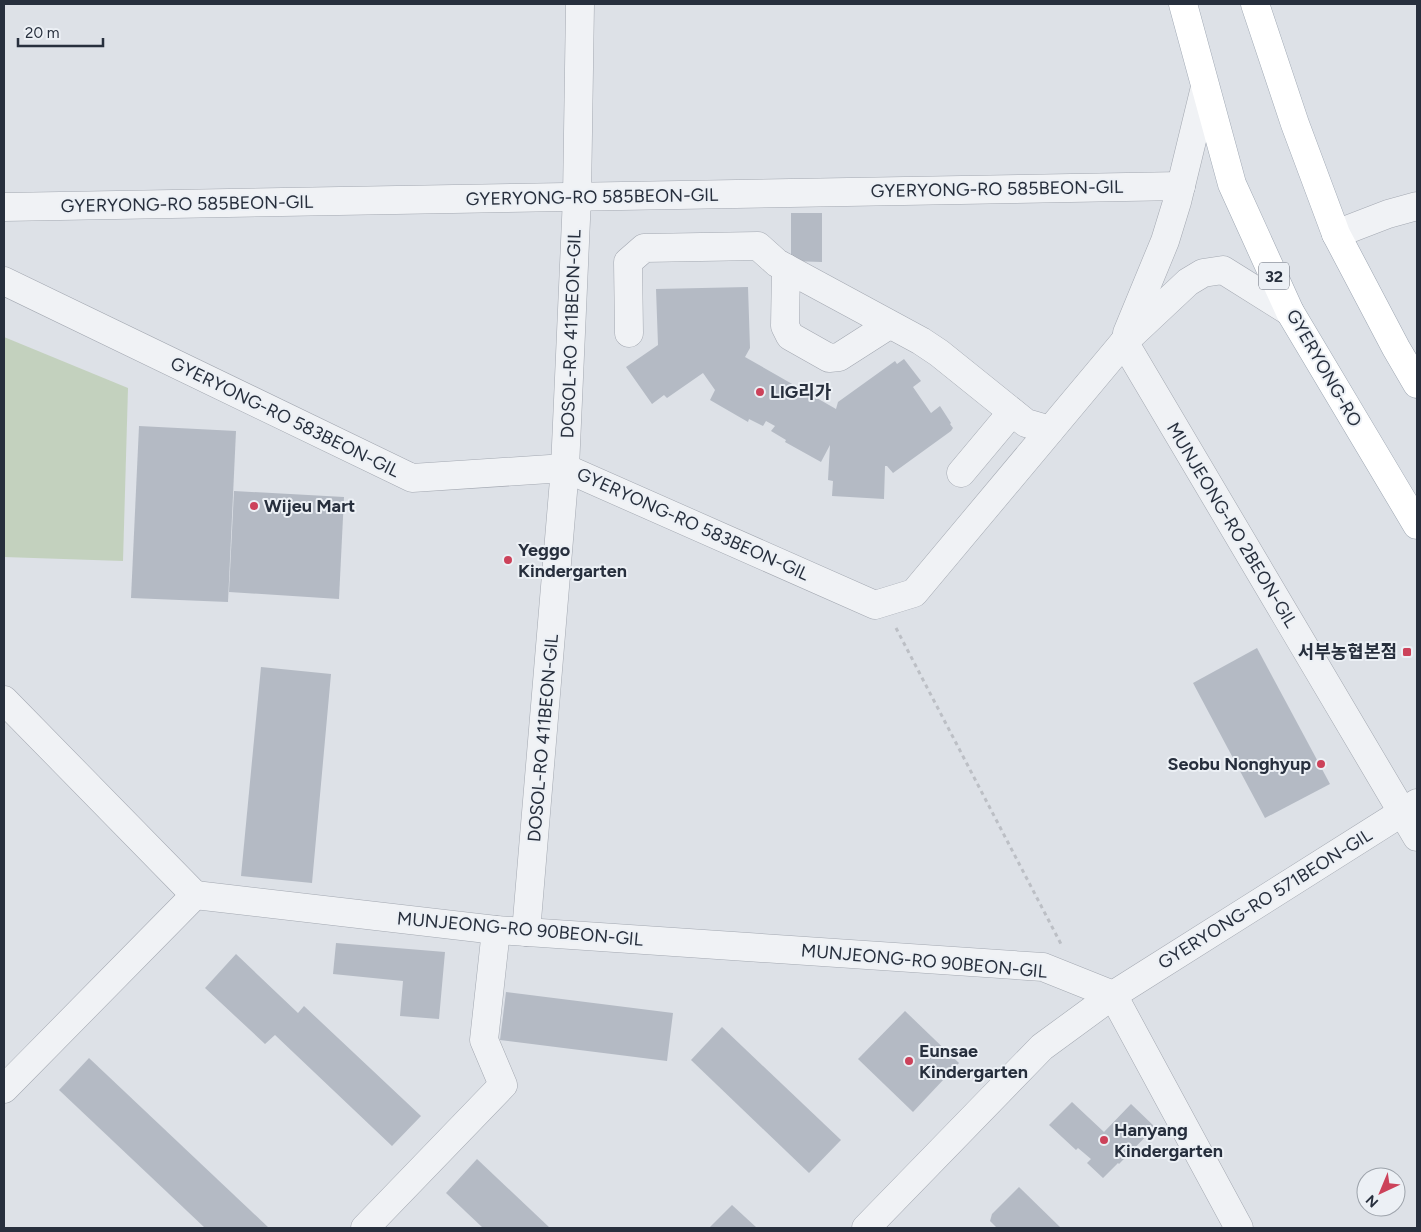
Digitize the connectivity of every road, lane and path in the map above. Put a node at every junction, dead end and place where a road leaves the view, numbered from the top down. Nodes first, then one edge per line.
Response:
1 (580, 4) edge
2 (1183, 4) edge
3 (1255, 4) edge
4 (1205, 87) junction
5 (1181, 186) junction
6 (577, 197) junction
7 (1417, 206) edge
8 (4, 207) edge
9 (1336, 234) junction
10 (786, 268) junction
11 (4, 282) edge
12 (1290, 312) junction
13 (889, 325) junction
14 (629, 333) dead end
15 (1124, 342) junction
16 (1417, 384) edge
17 (1012, 412) junction
18 (1050, 430) junction
19 (566, 468) junction
20 (961, 473) dead end
21 (1417, 525) edge
22 (883, 602) junction
23 (4, 700) edge
24 (1410, 808) edge
25 (1417, 837) edge
26 (195, 895) junction
27 (496, 930) junction
28 (526, 932) junction
29 (1065, 976) junction
30 (1113, 995) junction
31 (4, 1089) edge
32 (365, 1228) edge
33 (866, 1228) edge
34 (1239, 1228) edge

1 - 6 street, DOSOL-RO 411BEON-GIL
2 - 4 main road, GYERYONG-RO / 32
3 - 9 main road
4 - 5 street, GYERYONG-RO 583BEON-GIL
4 - 12 main road, GYERYONG-RO / 32
5 - 6 street, GYERYONG-RO 585BEON-GIL
5 - 15 street, GYERYONG-RO 583BEON-GIL
6 - 8 street, GYERYONG-RO 585BEON-GIL
6 - 19 street, DOSOL-RO 411BEON-GIL
7 - 9 street
9 - 16 main road
10 - 13 street
10 - 13 street
10 - 14 street
11 - 19 street, GYERYONG-RO 583BEON-GIL
12 - 15 street, GYERYONG-RO 583BEON-GIL
12 - 21 main road, GYERYONG-RO / 32
13 - 17 street
15 - 18 street, GYERYONG-RO 583BEON-GIL
15 - 24 street, MUNJEONG-RO 2BEON-GIL
17 - 18 street
17 - 20 street
18 - 22 street, GYERYONG-RO 583BEON-GIL
19 - 22 street, GYERYONG-RO 583BEON-GIL
19 - 28 street, DOSOL-RO 411BEON-GIL
22 - 29 path
23 - 26 street
24 - 25 street, MUNJEONG-RO 2BEON-GIL
24 - 30 street, GYERYONG-RO 571BEON-GIL
26 - 27 street, MUNJEONG-RO 90BEON-GIL
26 - 31 street
27 - 28 street, MUNJEONG-RO 90BEON-GIL
27 - 32 street
28 - 29 street, MUNJEONG-RO 90BEON-GIL
29 - 30 street, MUNJEONG-RO 90BEON-GIL
30 - 33 street, GYERYONG-RO 571BEON-GIL
30 - 34 street

